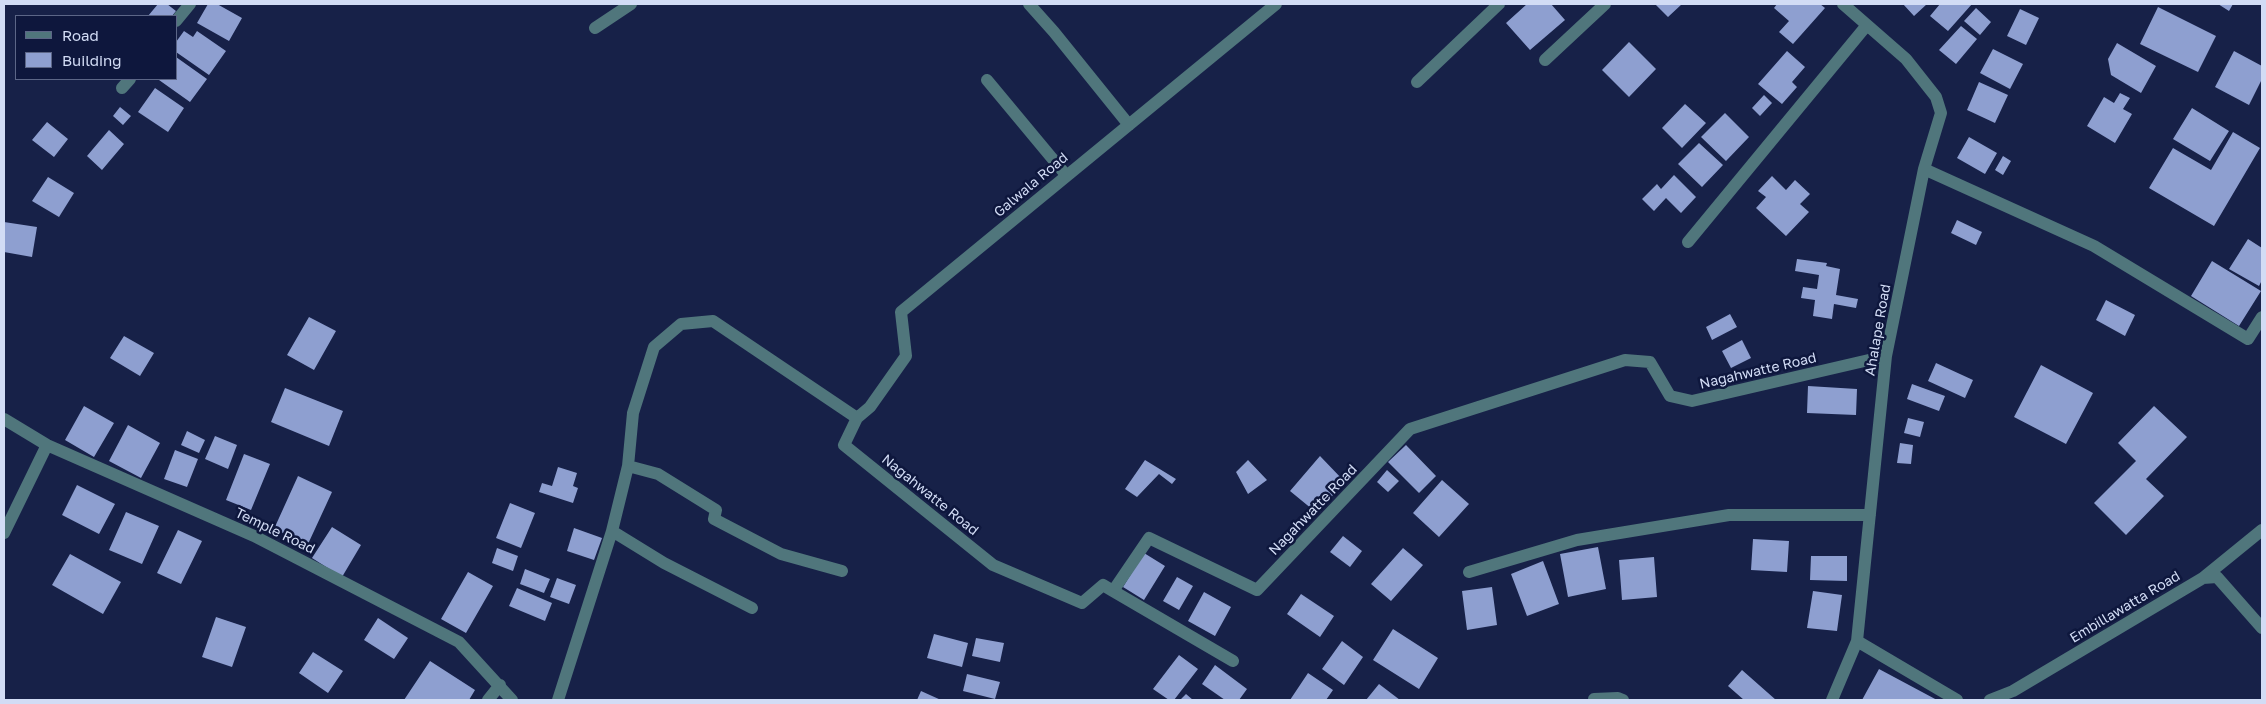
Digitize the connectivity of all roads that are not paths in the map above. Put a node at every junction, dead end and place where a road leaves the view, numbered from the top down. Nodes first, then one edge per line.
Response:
1 (190, 4) edge
2 (631, 4) edge
3 (1029, 4) edge
4 (1276, 4) edge
5 (1499, 4) edge
6 (1606, 4) edge
7 (1843, 4) edge
8 (178, 19) edge
9 (1867, 25) junction
10 (595, 28) dead end
11 (1545, 60) dead end
12 (987, 80) dead end
13 (1417, 82) dead end
14 (1128, 125) junction
15 (1924, 169) junction
16 (1066, 175) junction
17 (1688, 242) dead end
18 (2262, 317) edge
19 (1886, 356) junction
20 (857, 418) junction
21 (4, 419) edge
22 (47, 445) junction
23 (628, 466) junction
24 (8, 513) edge
25 (1870, 515) junction
26 (612, 530) junction
27 (2262, 530) edge
28 (4, 533) edge
29 (842, 571) dead end
30 (1469, 572) dead end
31 (2203, 578) junction
32 (1113, 591) junction
33 (752, 608) dead end
34 (2262, 628) edge
35 (1858, 641) junction
36 (1233, 661) dead end
37 (500, 685) junction
38 (1594, 699) dead end
39 (488, 700) edge
40 (512, 700) edge
41 (558, 700) edge
42 (1623, 700) edge
43 (1832, 700) edge
44 (1957, 700) edge
45 (1990, 700) edge

1 - 8 street
2 - 10 street
3 - 14 street
4 - 14 street, Galwala Road
5 - 13 street
6 - 11 street
7 - 9 street, Ahalape Road
9 - 15 street, Ahalape Road
9 - 17 street
12 - 16 street
14 - 16 street, Galwala Road
15 - 18 street
15 - 19 street, Ahalape Road
16 - 20 street, Galwala Road
19 - 25 street, Ahalape Road
19 - 32 street, Nagahwatte Road
20 - 23 street
20 - 32 street, Nagahwatte Road
21 - 22 street, Temple Road
22 - 24 street
22 - 37 street, Temple Road
23 - 26 street
23 - 29 street
24 - 28 street
25 - 30 street
25 - 35 street, Ahalape Road
26 - 33 street
26 - 41 street
27 - 31 street
31 - 34 street, Embillawatta Road
31 - 45 street, Embillawatta Road
32 - 36 street
35 - 43 street, Ahalape Road
35 - 44 street
37 - 39 street
37 - 40 street, Temple Road
38 - 42 street

